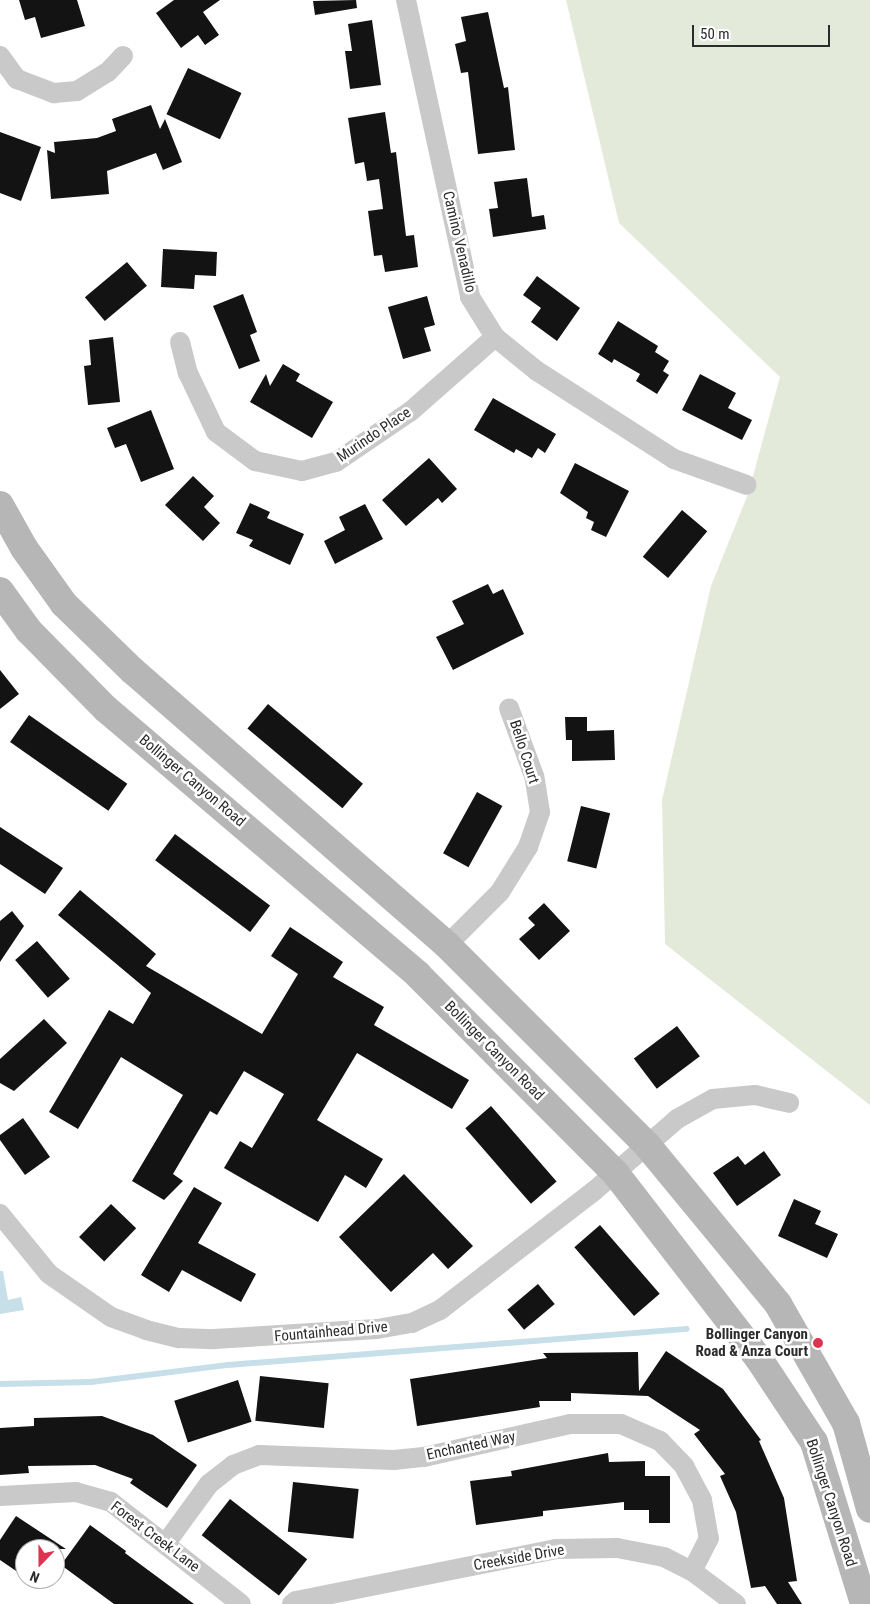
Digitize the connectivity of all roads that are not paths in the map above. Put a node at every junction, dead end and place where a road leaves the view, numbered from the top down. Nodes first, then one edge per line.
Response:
1 (406, 0) edge
2 (0, 56) edge
3 (123, 56) dead end
4 (495, 337) junction
5 (180, 342) dead end
6 (747, 485) dead end
7 (0, 505) edge
8 (0, 591) edge
9 (509, 708) dead end
10 (447, 945) junction
11 (789, 1103) dead end
12 (647, 1145) junction
13 (616, 1174) junction
14 (0, 1214) edge
15 (0, 1496) edge
16 (870, 1509) edge
17 (166, 1543) junction
18 (692, 1571) junction
19 (241, 1604) edge
20 (292, 1604) edge
21 (736, 1604) edge
22 (864, 1604) edge

1 - 4 street, Camino Venadillo
2 - 3 street
4 - 5 street, Murindo Place
4 - 6 street, Camino Venadillo
7 - 10 main road
8 - 13 main road, Bollinger Canyon Road
9 - 10 street, Bello Court
10 - 12 main road
11 - 12 street, Fountainhead Drive
12 - 13 street, Fountainhead Drive
12 - 16 main road
13 - 14 street, Fountainhead Drive
13 - 22 main road, Bollinger Canyon Road
15 - 17 street, Forest Creek Lane
17 - 18 street, Enchanted Way
17 - 19 street, Forest Creek Lane
18 - 20 street, Creekside Drive
18 - 21 street, Creekside Drive

